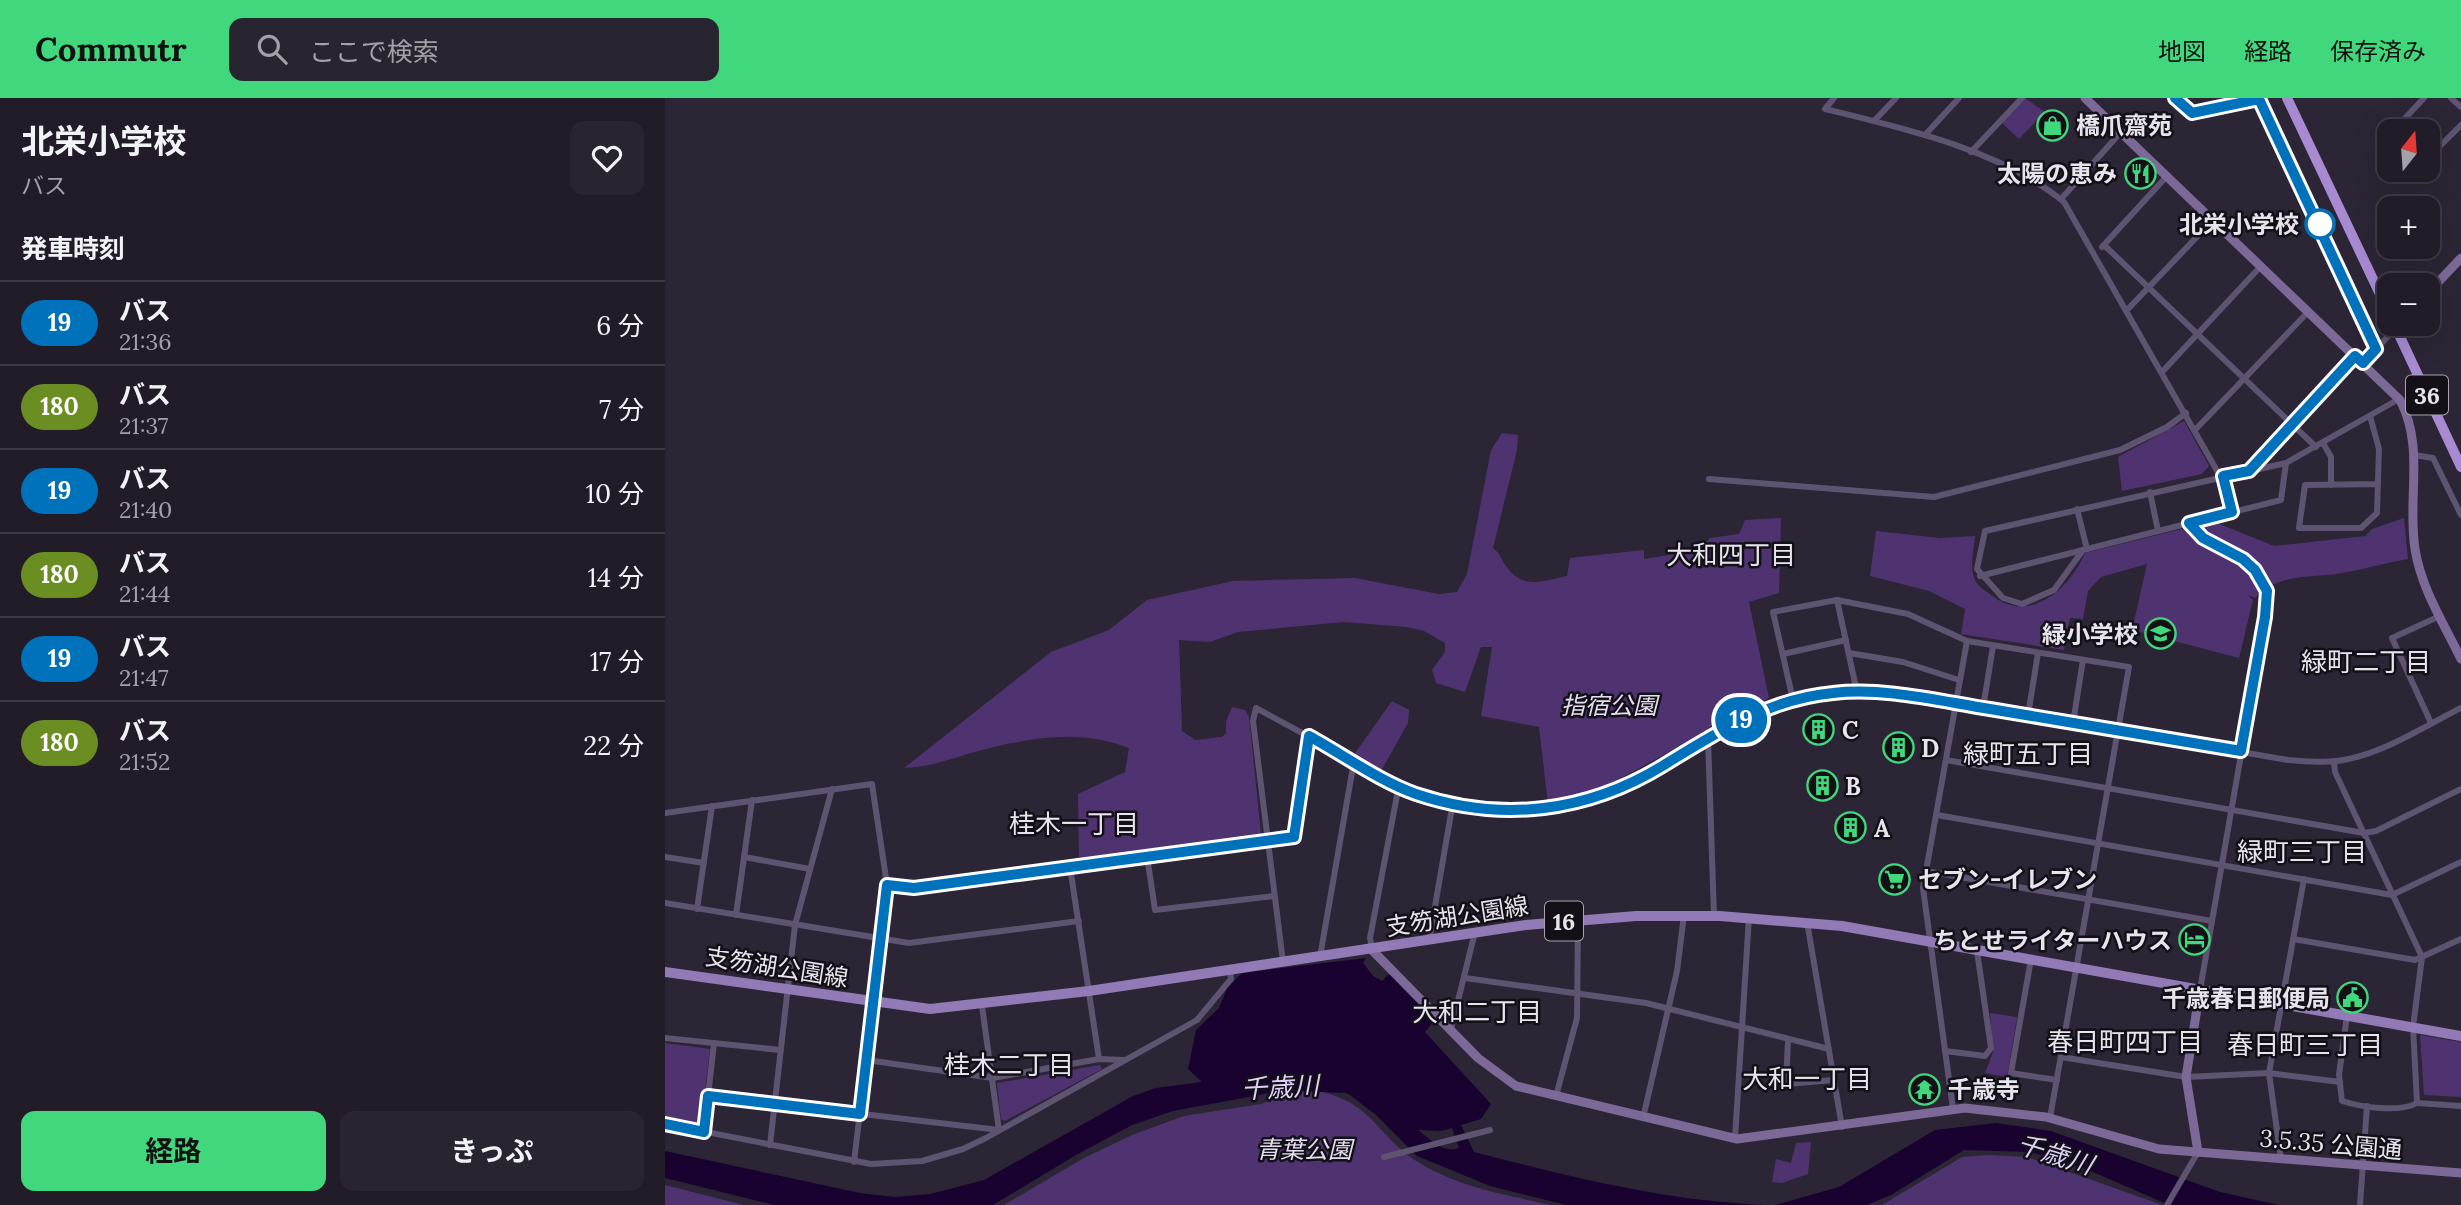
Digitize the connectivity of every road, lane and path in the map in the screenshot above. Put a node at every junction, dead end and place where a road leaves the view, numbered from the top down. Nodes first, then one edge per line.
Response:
1 (1834, 98) edge
2 (1896, 98) edge
3 (1959, 98) edge
4 (2010, 98) edge
5 (2022, 98) edge
6 (2085, 98) edge
7 (2175, 98) edge
8 (2259, 98) edge
9 (2287, 98) edge
10 (2424, 98) edge
11 (2451, 98) edge
12 (2016, 104) junction
13 (2461, 107) edge
14 (2404, 119) edge
15 (1874, 121) junction
16 (2461, 125) edge
17 (2121, 132) junction
18 (1925, 135) junction
19 (2440, 146) edge
20 (1971, 152) junction
21 (2167, 176) junction
22 (2061, 199) junction
23 (2213, 220) junction
24 (2104, 246) junction
25 (2096, 254) junction
26 (2461, 258) edge
27 (2261, 266) junction
28 (2440, 280) edge
29 (2148, 288) junction
30 (2377, 288) edge
31 (2128, 309) junction
32 (2309, 311) junction
33 (2198, 335) junction
34 (2387, 336) edge
35 (2401, 336) edge
36 (2376, 349) junction
37 (2355, 356) junction
38 (2363, 363) junction
39 (2162, 372) junction
40 (2244, 379) junction
41 (2399, 399) junction
42 (2186, 413) junction
43 (2370, 416) junction
44 (2291, 424) junction
45 (2195, 430) junction
46 (2320, 445) junction
47 (2414, 455) junction
48 (2286, 463) junction
49 (2461, 467) edge
50 (2249, 471) junction
51 (2222, 476) junction
52 (1709, 479) dead end
53 (2378, 484) junction
54 (2331, 485) junction
55 (2150, 492) junction
56 (2077, 509) junction
57 (2232, 512) junction
58 (2461, 515) edge
59 (2189, 523) junction
60 (2158, 531) junction
61 (2085, 550) junction
62 (1980, 576) junction
63 (1837, 600) junction
64 (2440, 616) junction
65 (1846, 640) junction
66 (1967, 642) junction
67 (1993, 646) junction
68 (1849, 653) junction
69 (2038, 653) junction
70 (1783, 654) junction
71 (2461, 659) edge
72 (2084, 660) junction
73 (1959, 680) junction
74 (1857, 692) junction
75 (1793, 700) junction
76 (1955, 704) junction
77 (1983, 708) junction
78 (2461, 708) edge
79 (2028, 715) junction
80 (2073, 723) junction
81 (2431, 723) junction
82 (2118, 730) junction
83 (1309, 736) junction
84 (1708, 738) junction
85 (2241, 751) junction
86 (1946, 760) junction
87 (1354, 761) junction
88 (2334, 762) junction
89 (1398, 785) junction
90 (2107, 788) junction
91 (832, 789) junction
92 (2461, 789) edge
93 (752, 800) junction
94 (1453, 802) junction
95 (712, 806) junction
96 (2231, 810) junction
97 (665, 813) edge
98 (1937, 815) junction
99 (2364, 833) junction
100 (1266, 840) junction
101 (2097, 843) junction
102 (744, 856) junction
103 (1147, 856) junction
104 (665, 858) edge
105 (2461, 862) edge
106 (703, 863) junction
107 (2222, 864) junction
108 (1070, 866) junction
109 (810, 869) junction
110 (1926, 871) junction
111 (2304, 879) junction
112 (887, 885) junction
113 (2392, 895) junction
114 (1274, 896) junction
115 (2087, 900) junction
116 (665, 903) edge
117 (697, 909) junction
118 (736, 915) junction
119 (1684, 915) junction
120 (1714, 916) junction
121 (1749, 917) junction
122 (1079, 920) junction
123 (1578, 920) junction
124 (1807, 922) junction
125 (2212, 922) junction
126 (795, 925) junction
127 (1475, 932) junction
128 (2293, 939) junction
129 (2461, 939) edge
130 (881, 940) junction
131 (1429, 941) junction
132 (1930, 943) junction
133 (1372, 950) junction
134 (1977, 951) junction
135 (1320, 957) junction
136 (2422, 957) junction
137 (2031, 959) junction
138 (1283, 962) junction
139 (2078, 968) junction
140 (1230, 970) junction
141 (665, 972) edge
142 (1465, 978) junction
143 (787, 988) junction
144 (1089, 990) junction
145 (2200, 990) junction
146 (1579, 994) junction
147 (874, 1003) junction
148 (2281, 1004) junction
149 (982, 1006) junction
150 (1669, 1010) junction
151 (2347, 1015) junction
152 (2413, 1027) junction
153 (1451, 1029) junction
154 (1744, 1030) junction
155 (2461, 1036) edge
156 (665, 1038) edge
157 (1788, 1041) junction
158 (714, 1043) junction
159 (1829, 1049) junction
160 (781, 1050) junction
161 (1945, 1051) junction
162 (2061, 1057) junction
163 (1099, 1059) junction
164 (866, 1060) junction
165 (1127, 1060) junction
166 (2269, 1073) junction
167 (993, 1077) junction
168 (2186, 1077) junction
169 (1834, 1080) junction
170 (2057, 1080) junction
171 (2340, 1082) junction
172 (708, 1096) junction
173 (1556, 1096) junction
174 (2417, 1103) junction
175 (775, 1104) junction
176 (2367, 1106) junction
177 (2461, 1106) edge
178 (1953, 1109) junction
179 (860, 1114) junction
180 (1643, 1118) junction
181 (2050, 1118) junction
182 (665, 1124) edge
183 (1842, 1126) junction
184 (999, 1130) junction
185 (1487, 1130) dead end
186 (704, 1132) junction
187 (1735, 1138) junction
188 (770, 1145) junction
189 (2198, 1152) junction
190 (1384, 1157) dead end
191 (2281, 1159) junction
192 (853, 1162) junction
193 (2363, 1167) junction
194 (2461, 1173) edge
195 (2167, 1205) edge
196 (2360, 1205) edge

1 - 15 street
2 - 15 street
3 - 18 street
4 - 12 street
5 - 12 street
6 - 17 street
7 - 8 street
8 - 36 street
9 - 30 highway
10 - 14 street
11 - 13 street
12 - 20 street
15 - 18 street
16 - 19 street
17 - 21 street
17 - 22 street
18 - 20 street
20 - 22 street
21 - 23 street
21 - 24 street
22 - 25 street
23 - 27 street
23 - 29 street
24 - 25 street
24 - 29 street
25 - 31 street
26 - 28 street
27 - 32 street
27 - 33 street
29 - 31 street
29 - 33 street
31 - 39 street
32 - 37 street
32 - 40 street
33 - 39 street
33 - 40 street
34 - 36 street
35 - 49 highway, 36
36 - 38 street
37 - 38 street
37 - 44 street
38 - 41 street
39 - 42 street
40 - 44 street
40 - 45 street
41 - 43 street
41 - 47 street
42 - 45 street
42 - 52 street
43 - 46 street
43 - 53 street
44 - 46 street
44 - 50 street
45 - 51 street
46 - 48 street
46 - 54 street
47 - 58 street
47 - 64 street
48 - 50 street
48 - 57 street
50 - 51 street
51 - 55 street
51 - 57 street
53 - 54 street
53 - 54 street
55 - 56 street
55 - 60 street
56 - 61 street
56 - 62 street
57 - 59 street
59 - 60 street
59 - 85 street
60 - 61 street
61 - 62 street
61 - 62 street
63 - 65 street
63 - 66 street
63 - 70 street
64 - 71 street
64 - 81 street
65 - 68 street
65 - 70 street
66 - 67 street
66 - 73 street
67 - 69 street
67 - 77 street
68 - 73 street
68 - 74 street
69 - 72 street
69 - 79 street
70 - 75 street
72 - 80 street
72 - 82 street
73 - 76 street
74 - 75 street
74 - 76 street
75 - 84 street
76 - 77 street
76 - 86 street
77 - 79 street
78 - 81 street
79 - 80 street
80 - 82 street
81 - 88 street
82 - 85 street
82 - 90 street
83 - 87 street
83 - 100 street
83 - 100 street
84 - 94 street
84 - 120 street
85 - 88 street
85 - 96 street
86 - 90 street
86 - 98 street
87 - 89 street
87 - 135 street
88 - 99 street
89 - 94 street
89 - 133 street
90 - 96 street
90 - 101 street
91 - 93 street
91 - 109 street
91 - 112 street
92 - 99 street
93 - 95 street
93 - 102 street
94 - 131 street
95 - 97 street
95 - 106 street
96 - 99 street
96 - 107 street
98 - 101 street
98 - 110 street
99 - 113 street
100 - 103 street
100 - 114 street
101 - 107 street
101 - 115 street
102 - 109 street
102 - 118 street
103 - 108 street
103 - 114 street
104 - 106 street
105 - 113 street
106 - 117 street
107 - 111 street
107 - 125 street
108 - 112 street
108 - 122 street
109 - 126 street
110 - 115 street
110 - 132 street
111 - 113 street
111 - 128 street
112 - 130 street
113 - 136 street
114 - 138 street
115 - 125 street
115 - 139 street
116 - 117 street
117 - 118 street
118 - 126 street
119 - 120 main road, 支笏湖公園線 / 16
119 - 123 main road, 支笏湖公園線 / 16
119 - 150 street
120 - 121 main road, 支笏湖公園線 / 16
121 - 124 main road, 支笏湖公園線 / 16
121 - 154 street
122 - 130 street
122 - 144 street
123 - 127 main road, 支笏湖公園線 / 16
123 - 146 street
124 - 132 main road, 支笏湖公園線 / 16
124 - 159 street
125 - 145 street
126 - 130 street
126 - 143 street
127 - 131 main road, 支笏湖公園線 / 16
127 - 142 street
128 - 136 street
128 - 148 street
129 - 136 street
130 - 147 street
131 - 133 main road, 支笏湖公園線 / 16
132 - 134 main road, 支笏湖公園線 / 16
132 - 161 street
133 - 135 main road, 支笏湖公園線 / 16
133 - 153 street, 3.5.35 公園通
134 - 137 main road, 支笏湖公園線 / 16
134 - 161 street
135 - 138 main road, 支笏湖公園線 / 16
136 - 152 street
137 - 139 main road, 支笏湖公園線 / 16
137 - 170 street
138 - 140 main road, 支笏湖公園線 / 16
139 - 145 main road, 支笏湖公園線 / 16
139 - 162 street
140 - 144 main road, 支笏湖公園線 / 16
140 - 165 street
141 - 143 main road, 支笏湖公園線 / 16
142 - 146 street
142 - 153 street
143 - 147 main road, 支笏湖公園線 / 16
143 - 160 street
144 - 149 main road, 支笏湖公園線 / 16
144 - 163 street
145 - 148 main road, 支笏湖公園線 / 16
145 - 168 street
146 - 150 street
146 - 173 street
147 - 149 main road, 支笏湖公園線 / 16
147 - 164 street
148 - 151 main road, 支笏湖公園線 / 16
148 - 166 street
149 - 167 street
150 - 154 street
150 - 180 street
151 - 152 main road, 支笏湖公園線 / 16
151 - 171 street
152 - 155 main road, 支笏湖公園線 / 16
152 - 174 street
153 - 173 street, 3.5.35 公園通
154 - 157 street
154 - 187 street
156 - 158 street
157 - 159 street
157 - 169 street
158 - 160 street
158 - 172 street
159 - 169 street
160 - 175 street
161 - 178 street
162 - 168 street
162 - 170 street
163 - 165 street
163 - 167 street
164 - 167 street
164 - 179 street
165 - 184 street
166 - 168 street
166 - 171 street
166 - 191 street
167 - 184 street
168 - 189 street
169 - 183 street
170 - 181 street
171 - 176 street
172 - 175 street
172 - 186 street
173 - 180 street, 3.5.35 公園通
174 - 176 street
174 - 177 street
175 - 179 street
175 - 188 street
176 - 193 street
178 - 181 street, 3.5.35 公園通
178 - 183 street, 3.5.35 公園通
179 - 184 street
179 - 192 street
180 - 187 street, 3.5.35 公園通
181 - 189 street, 3.5.35 公園通
182 - 186 street
183 - 187 street, 3.5.35 公園通
184 - 192 street
185 - 190 street
186 - 188 street
188 - 192 street
189 - 191 street, 3.5.35 公園通
189 - 195 street
191 - 193 street, 3.5.35 公園通
193 - 194 street, 3.5.35 公園通
193 - 196 street

